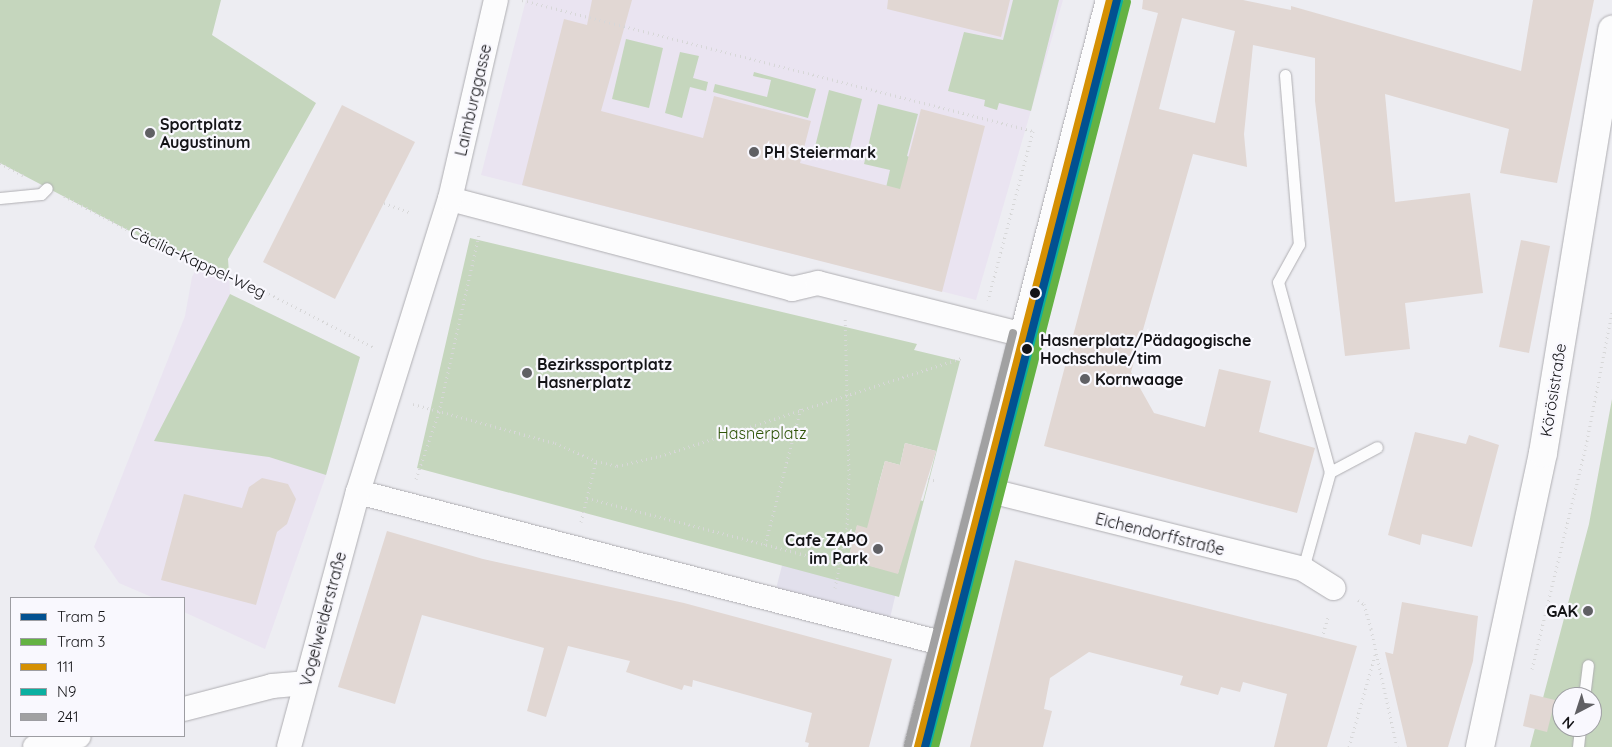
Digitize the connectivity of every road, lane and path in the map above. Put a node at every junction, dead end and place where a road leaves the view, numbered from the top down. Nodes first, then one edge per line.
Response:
1 (496, 0) edge
2 (522, 0) edge
3 (1110, 0) edge
4 (1612, 30) edge
5 (1285, 75) dead end
6 (0, 163) edge
7 (47, 188) junction
8 (0, 198) edge
9 (450, 200) junction
10 (384, 203) dead end
11 (410, 213) dead end
12 (480, 231) dead end
13 (981, 304) dead end
14 (845, 310) dead end
15 (1612, 312) edge
16 (1023, 335) junction
17 (962, 358) dead end
18 (398, 360) junction
19 (846, 393) junction
20 (413, 404) dead end
21 (801, 408) junction
22 (439, 412) junction
23 (1377, 447) dead end
24 (596, 461) junction
25 (1330, 472) junction
26 (928, 479) dead end
27 (415, 480) dead end
28 (937, 481) dead end
29 (983, 489) junction
30 (358, 492) junction
31 (587, 498) junction
32 (765, 545) junction
33 (574, 548) junction
34 (840, 564) junction
35 (1303, 569) junction
36 (1334, 588) joint
37 (829, 614) junction
38 (1328, 617) dead end
39 (1322, 638) dead end
40 (945, 644) junction
41 (1375, 652) junction
42 (1588, 665) dead end
43 (1532, 669) dead end
44 (305, 683) junction
45 (1585, 687) edge
46 (185, 709) edge
47 (75, 737) edge
48 (35, 747) edge
49 (289, 747) edge
50 (918, 747) edge
51 (1349, 747) edge
52 (1397, 747) edge
53 (1480, 747) edge

1 - 9 street, Laimburggasse
2 - 13 path
3 - 16 main road
4 - 53 main road, Körösistraße
5 - 25 lane
6 - 7 path, Cäcilia-Kappel-Weg
7 - 8 lane
7 - 18 path, Cäcilia-Kappel-Weg
9 - 16 street
9 - 18 street
10 - 11 path
12 - 22 path
14 - 19 path
15 - 43 path
16 - 29 main road
17 - 19 path
18 - 30 street
19 - 21 path
19 - 34 path
20 - 22 path
21 - 24 path
21 - 32 path
22 - 24 path
22 - 27 path
23 - 25 lane
24 - 31 path
25 - 35 lane
26 - 28 path
29 - 35 street, Eichendorffstraße
29 - 40 main road
30 - 33 street
30 - 44 street, Vogelweiderstraße
31 - 32 path
31 - 33 path
32 - 34 path
33 - 37 street
34 - 37 path
35 - 36 street, Eichendorffstraße
36 - 41 path
37 - 40 street
38 - 39 path
40 - 50 main road
41 - 51 path
41 - 52 path
42 - 45 lane
44 - 46 street
44 - 49 street, Vogelweiderstraße
47 - 48 street

